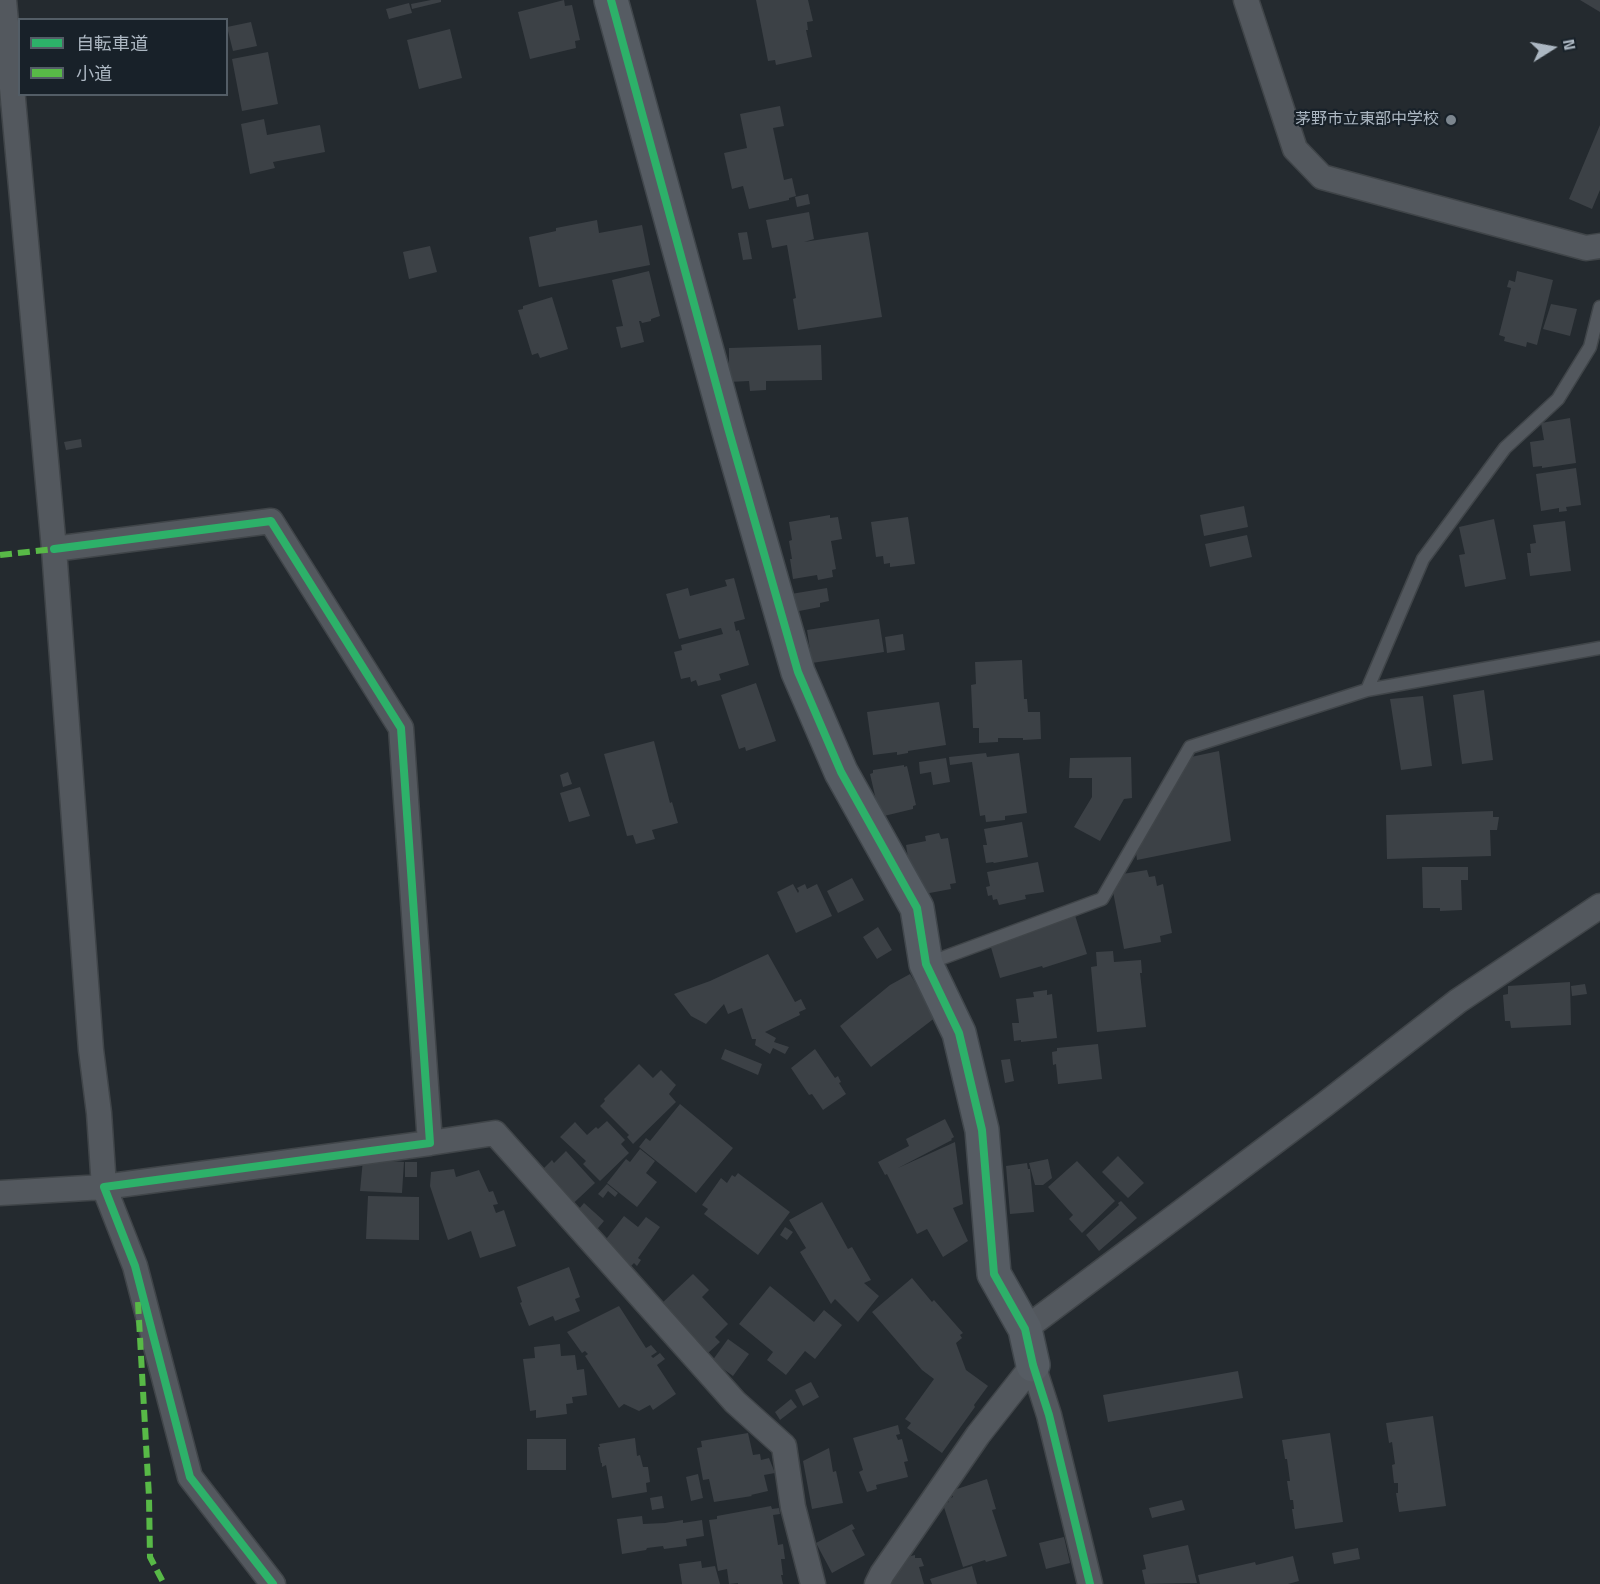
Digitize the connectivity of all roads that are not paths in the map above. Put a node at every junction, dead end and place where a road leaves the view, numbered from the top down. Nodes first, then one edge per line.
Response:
1 (4, 0) edge
2 (612, 0) edge
3 (1246, 0) edge
4 (1600, 246) edge
5 (1600, 307) edge
6 (54, 549) junction
7 (1600, 648) edge
8 (1367, 690) junction
9 (1600, 906) edge
10 (926, 964) junction
11 (430, 1143) junction
12 (104, 1187) junction
13 (0, 1193) edge
14 (1025, 1329) junction
15 (1033, 1365) junction
16 (273, 1584) edge
17 (813, 1584) edge
18 (877, 1584) edge
19 (1090, 1584) edge

1 - 6 street
2 - 10 street
3 - 4 street
5 - 8 lane
6 - 11 street
6 - 12 street
7 - 8 lane
8 - 10 lane
9 - 14 street
10 - 14 street
11 - 12 street
11 - 17 street
12 - 13 street
12 - 16 street
14 - 15 street
15 - 18 street
15 - 19 street

